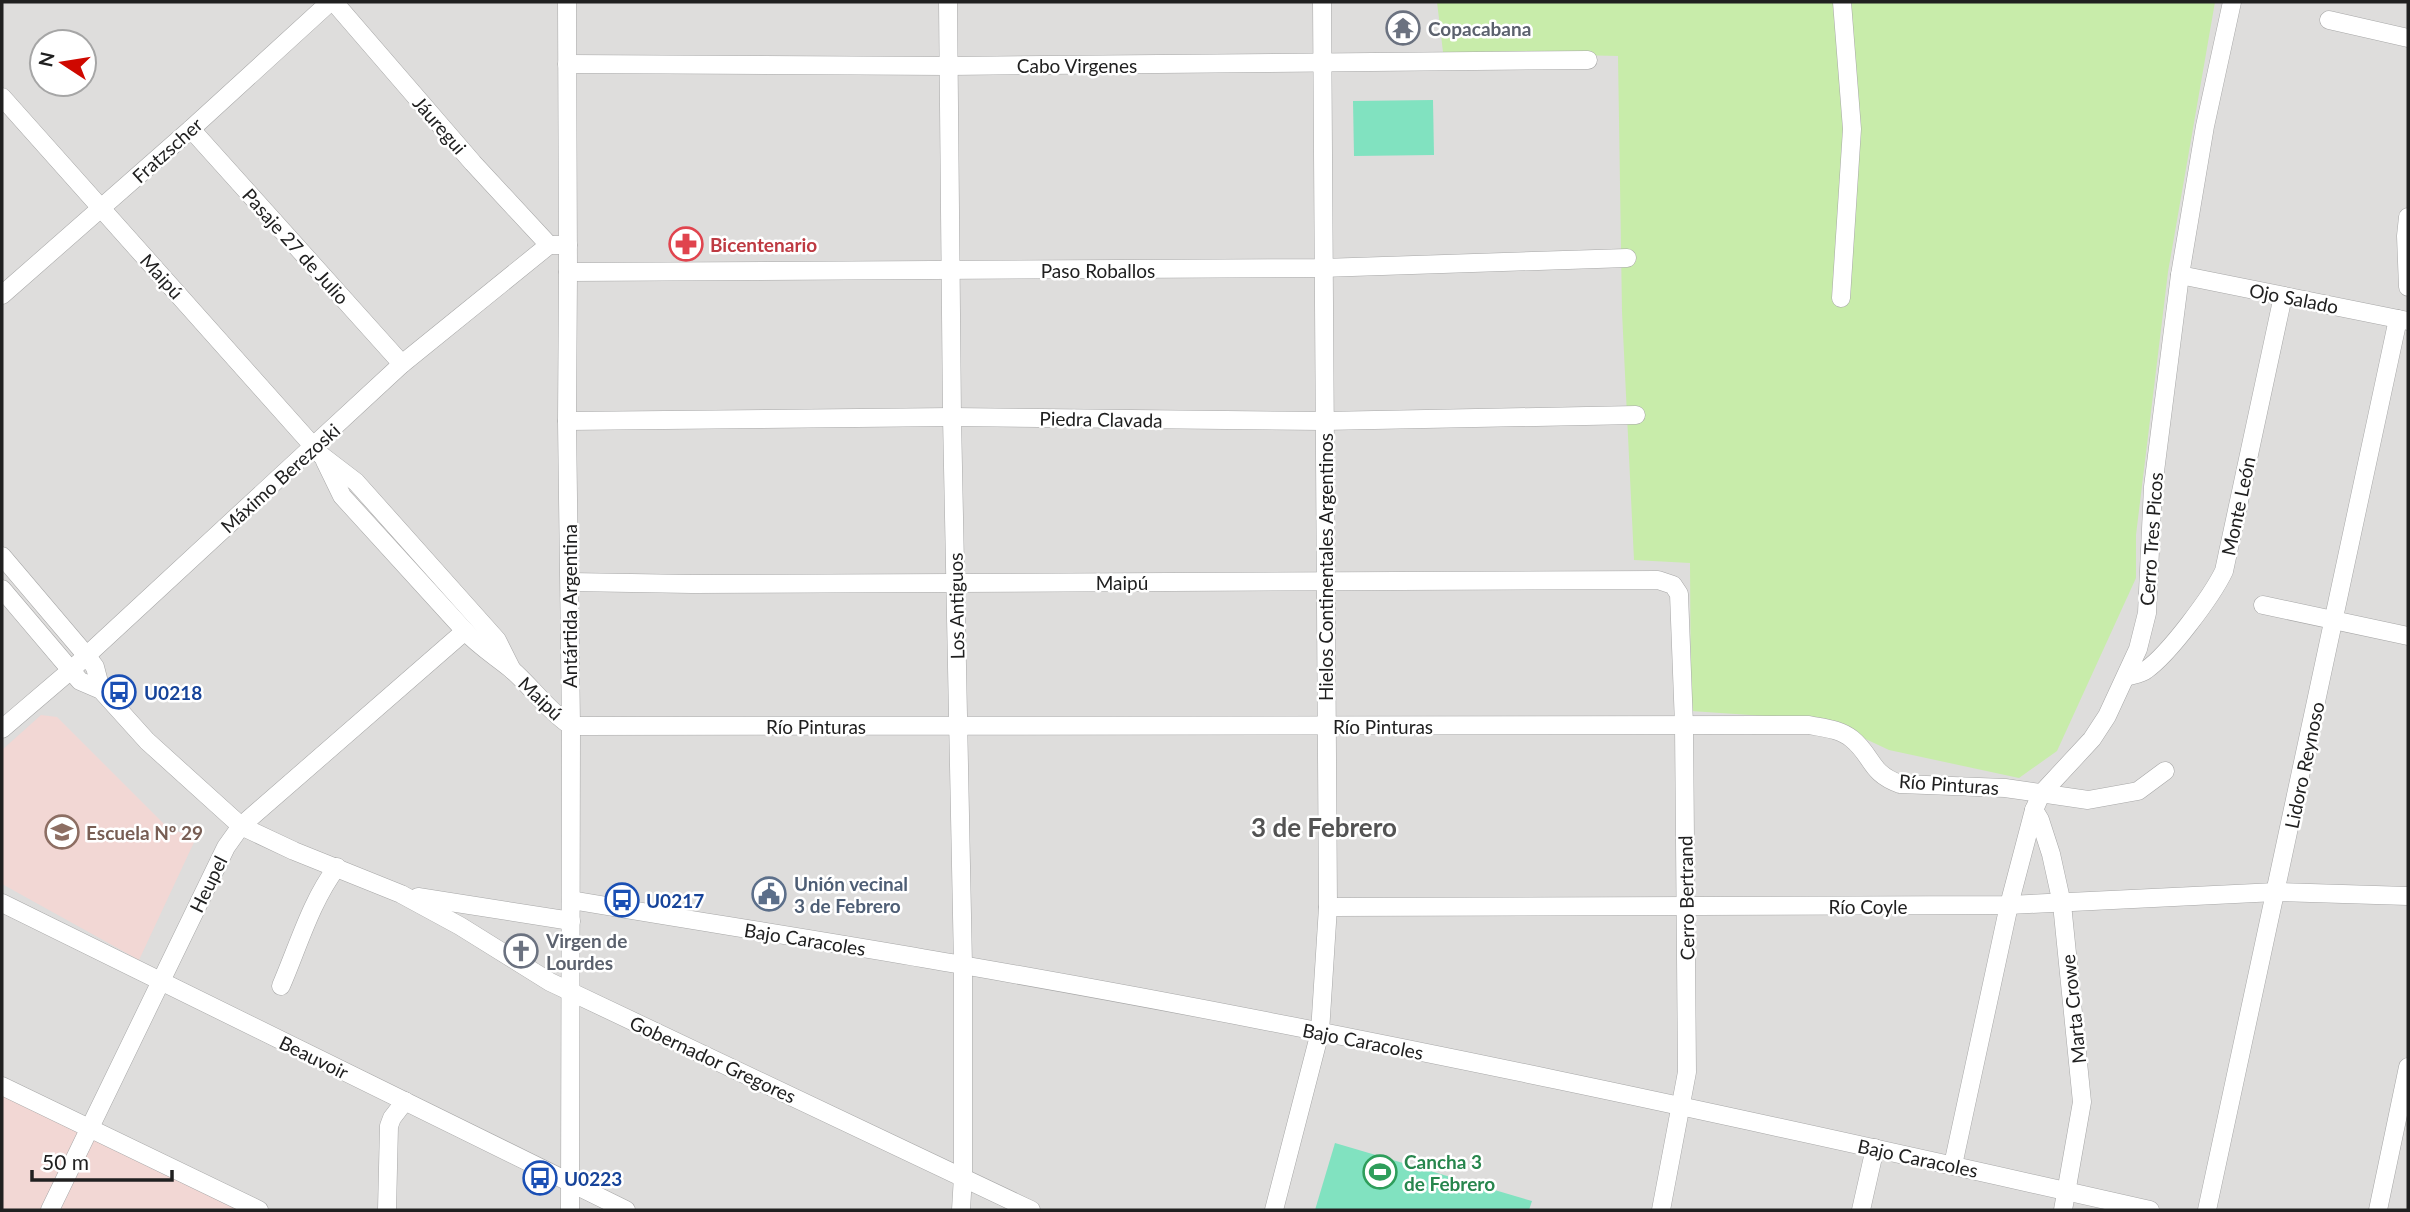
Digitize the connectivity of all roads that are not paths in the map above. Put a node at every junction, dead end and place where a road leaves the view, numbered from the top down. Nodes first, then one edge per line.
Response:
1 (332, 2) edge
2 (566, 2) edge
3 (948, 2) edge
4 (1322, 2) edge
5 (1842, 2) edge
6 (2232, 2) edge
7 (2329, 20) dead end
8 (2408, 38) edge
9 (1588, 60) dead end
10 (567, 64) junction
11 (1324, 64) junction
12 (949, 66) junction
13 (2, 97) edge
14 (191, 129) junction
15 (101, 209) junction
16 (2408, 217) edge
17 (549, 245) junction
18 (568, 245) junction
19 (1627, 258) dead end
20 (1322, 268) junction
21 (952, 271) junction
22 (568, 272) junction
23 (2180, 275) junction
24 (2408, 287) edge
25 (2, 295) edge
26 (2283, 296) junction
27 (1840, 298) dead end
28 (2403, 320) edge
29 (402, 364) junction
30 (1636, 415) dead end
31 (952, 417) junction
32 (567, 421) junction
33 (1324, 421) junction
34 (318, 451) junction
35 (2, 556) edge
36 (570, 582) junction
37 (1325, 582) junction
38 (955, 583) junction
39 (1673, 585) joint
40 (2, 589) edge
41 (2263, 605) dead end
42 (2335, 621) junction
43 (465, 631) junction
44 (2408, 636) edge
45 (86, 654) junction
46 (71, 670) junction
47 (512, 670) junction
48 (2126, 677) junction
49 (101, 690) junction
50 (1684, 725) junction
51 (570, 726) junction
52 (959, 726) junction
53 (1327, 726) junction
54 (2, 729) edge
55 (2165, 771) dead end
56 (2038, 802) junction
57 (241, 826) junction
58 (337, 867) junction
59 (2276, 892) junction
60 (401, 894) junction
61 (2408, 896) edge
62 (570, 900) junction
63 (2, 903) edge
64 (2062, 904) junction
65 (2009, 905) junction
66 (1686, 906) junction
67 (1328, 907) junction
68 (571, 921) junction
69 (963, 965) junction
70 (161, 982) junction
71 (282, 986) dead end
72 (571, 993) junction
73 (1320, 1032) junction
74 (2408, 1067) edge
75 (2, 1086) edge
76 (405, 1101) junction
77 (1682, 1106) junction
78 (89, 1127) junction
79 (1875, 1148) junction
80 (1953, 1165) junction
81 (964, 1176) junction
82 (570, 1182) junction
83 (2067, 1191) junction
84 (50, 1210) edge
85 (259, 1210) edge
86 (387, 1210) edge
87 (570, 1210) edge
88 (626, 1210) edge
89 (961, 1210) edge
90 (1031, 1210) edge
91 (1274, 1210) edge
92 (1661, 1210) edge
93 (1861, 1210) edge
94 (2063, 1210) edge
95 (2150, 1210) edge
96 (2207, 1210) edge
97 (2378, 1210) edge

1 - 14 street, Fratzscher
1 - 17 street, Jáuregui
2 - 10 street, Antártida Argentina
3 - 12 street, Los Antiguos
4 - 11 street, Hielos Continentales Argentinos
5 - 27 street
6 - 23 street, Cerro Tres Picos
7 - 8 street
9 - 11 street, Cabo Virgenes
10 - 12 street, Cabo Virgenes
10 - 18 street, Antártida Argentina
11 - 12 street, Cabo Virgenes
11 - 20 street, Hielos Continentales Argentinos
12 - 21 street, Los Antiguos
13 - 15 street, Maipú
14 - 15 street, Fratzscher
14 - 29 street, Pasaje 27 de Julio
15 - 25 street, Fratzscher
15 - 34 street, Maipú
16 - 24 street
17 - 18 street
17 - 29 street, Máximo Berezoski
18 - 22 street, Antártida Argentina
19 - 20 street, Paso Roballos
20 - 21 street, Paso Roballos
20 - 33 street, Hielos Continentales Argentinos
21 - 22 street, Paso Roballos
21 - 31 street, Los Antiguos
22 - 32 street, Antártida Argentina
23 - 26 street, Ojo Salado
23 - 48 street, Cerro Tres Picos
26 - 28 street, Ojo Salado
26 - 48 street, Monte León
28 - 42 street, Lidoro Reynoso
29 - 34 street, Máximo Berezoski
30 - 33 street, Piedra Clavada
31 - 32 street, Piedra Clavada
31 - 33 street, Piedra Clavada
31 - 38 street, Los Antiguos
32 - 36 street, Antártida Argentina
33 - 37 street, Hielos Continentales Argentinos
34 - 43 street, Maipú
34 - 45 street, Máximo Berezoski
34 - 47 street, Maipú
35 - 45 street, Gobernador Gregores
36 - 38 street, Maipú
36 - 51 street, Antártida Argentina
37 - 38 street, Maipú
37 - 39 street, Maipú
37 - 53 street, Hielos Continentales Argentinos
38 - 52 street, Los Antiguos
39 - 50 street, Cerro Bertrand
40 - 46 street, Gobernador Gregores
41 - 42 street
42 - 44 street
42 - 59 street, Lidoro Reynoso
43 - 47 street, Maipú
43 - 57 street, Heupel
45 - 46 street, Máximo Berezoski
45 - 49 street, Gobernador Gregores
46 - 49 street, Gobernador Gregores
46 - 54 street, Máximo Berezoski
47 - 51 street, Maipú
48 - 56 street, Cerro Tres Picos
49 - 57 street, Gobernador Gregores
50 - 53 street, Río Pinturas
50 - 56 street, Río Pinturas
50 - 66 street, Cerro Bertrand
51 - 52 street, Río Pinturas
51 - 62 street, Antártida Argentina
52 - 53 street, Río Pinturas
52 - 69 street, Los Antiguos
53 - 67 street, Hielos Continentales Argentinos
55 - 56 street, Río Pinturas
56 - 64 street, Marta Crowe
56 - 65 street, Cerro Tres Picos
57 - 58 street, Gobernador Gregores
57 - 70 street, Heupel
58 - 60 street, Gobernador Gregores
58 - 71 street
59 - 61 street, Río Coyle
59 - 64 street, Río Coyle
59 - 96 street, Lidoro Reynoso
60 - 68 street, Gobernador Gregores
60 - 72 street, Gobernador Gregores
62 - 68 street, Antártida Argentina
62 - 69 street, Bajo Caracoles
63 - 70 street, Beauvoir
64 - 65 street, Río Coyle
64 - 83 street, Marta Crowe
65 - 66 street, Río Coyle
65 - 80 street, Cerro Tres Picos
66 - 67 street, Río Coyle
66 - 77 street, Cerro Bertrand
67 - 73 street, Hielos Continentales Argentinos
68 - 72 street, Antártida Argentina
69 - 73 street, Bajo Caracoles
69 - 81 street, Los Antiguos
70 - 76 street, Beauvoir
70 - 78 street, Heupel
72 - 81 street, Gobernador Gregores
72 - 82 street, Antártida Argentina
73 - 77 street, Bajo Caracoles
73 - 91 street, Hielos Continentales Argentinos
74 - 97 street
75 - 78 street
76 - 82 street, Beauvoir
76 - 86 street
77 - 79 street, Bajo Caracoles
77 - 92 street, Cerro Bertrand
78 - 84 street, Heupel
78 - 85 street
79 - 80 street, Bajo Caracoles
79 - 93 street
80 - 83 street, Bajo Caracoles
81 - 89 street, Los Antiguos
81 - 90 street, Gobernador Gregores
82 - 87 street, Antártida Argentina
82 - 88 street, Beauvoir
83 - 94 street, Marta Crowe
83 - 95 street, Bajo Caracoles

